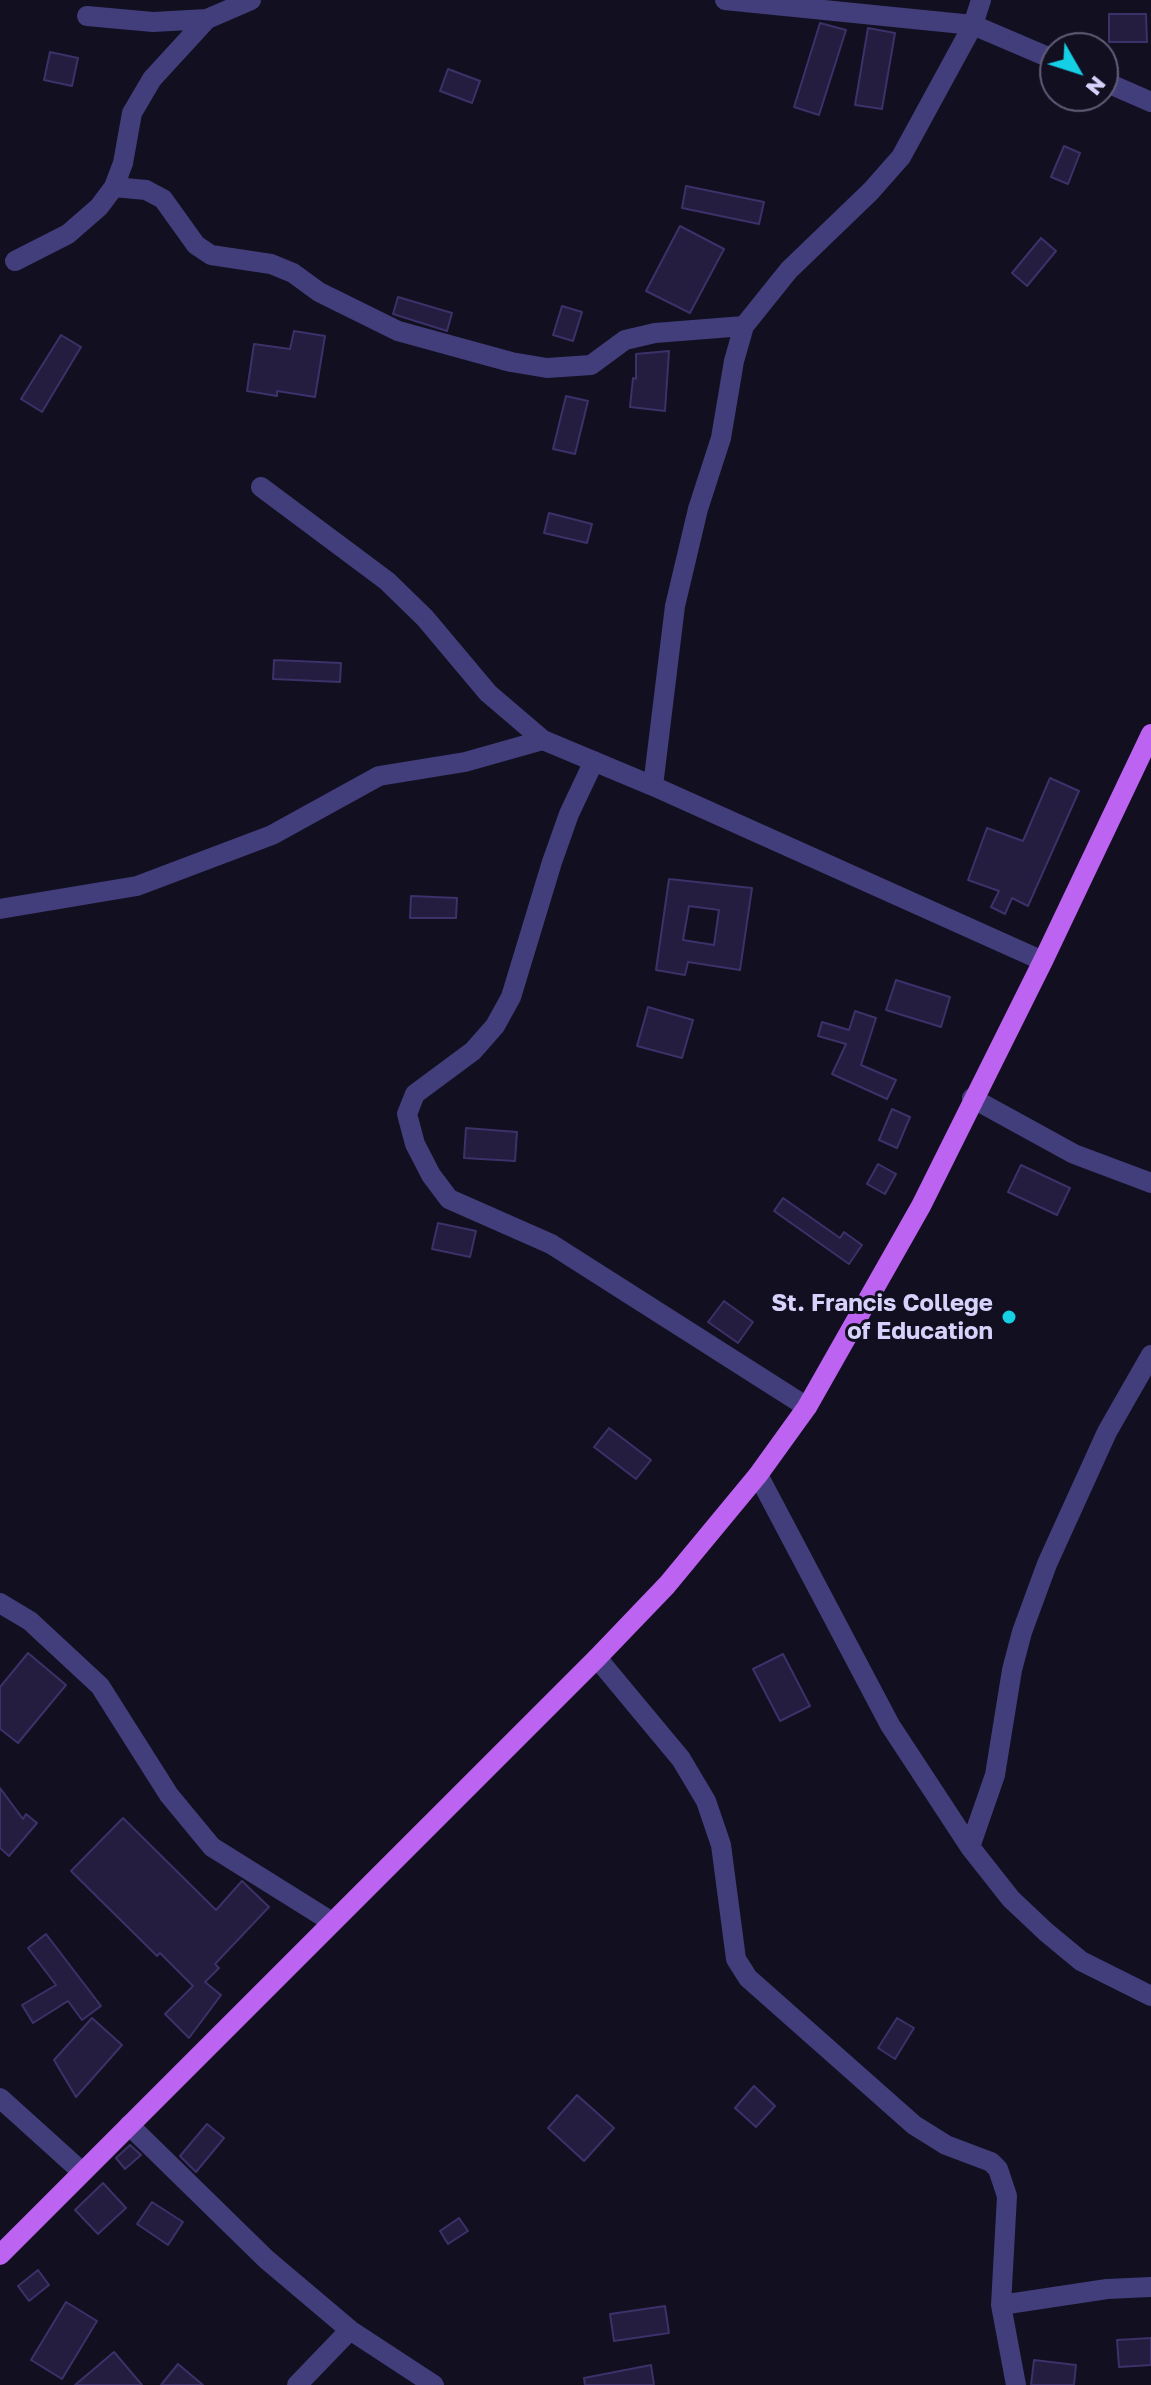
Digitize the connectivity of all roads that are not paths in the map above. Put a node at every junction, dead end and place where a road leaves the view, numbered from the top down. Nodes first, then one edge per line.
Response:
1 (251, 0) edge
2 (725, 0) edge
3 (981, 0) edge
4 (87, 16) dead end
5 (207, 19) junction
6 (973, 25) junction
7 (1039, 53) edge
8 (1119, 88) edge
9 (1151, 102) edge
10 (114, 187) junction
11 (15, 261) dead end
12 (744, 326) junction
13 (261, 487) dead end
14 (1151, 734) edge
15 (543, 740) junction
16 (594, 761) junction
17 (653, 786) junction
18 (0, 909) edge
19 (1043, 961) junction
20 (972, 1098) junction
21 (1151, 1183) edge
22 (1151, 1355) edge
23 (807, 1407) junction
24 (758, 1475) junction
25 (0, 1603) edge
26 (597, 1658) junction
27 (970, 1847) junction
28 (332, 1922) junction
29 (1151, 1996) edge
30 (0, 2098) edge
31 (129, 2125) junction
32 (82, 2172) junction
33 (0, 2255) edge
34 (1151, 2287) edge
35 (1001, 2305) junction
36 (350, 2330) junction
37 (297, 2385) edge
38 (434, 2385) edge
39 (1016, 2385) edge

1 - 5 street
2 - 6 street
3 - 6 street
4 - 5 street
5 - 10 street
6 - 7 street
6 - 12 street
8 - 9 street
10 - 11 street
10 - 12 street
12 - 17 street
13 - 15 street
14 - 19 main road
15 - 16 street
15 - 18 street
16 - 17 street
16 - 23 street
17 - 19 street
19 - 20 main road
20 - 21 street
20 - 23 main road
22 - 27 street
23 - 24 main road
24 - 26 main road
24 - 27 street
25 - 28 street
26 - 28 main road
26 - 35 street
27 - 29 street
28 - 31 main road
30 - 32 street
31 - 32 main road
31 - 36 street
32 - 33 main road
34 - 35 street
35 - 39 street
36 - 37 street
36 - 38 street

